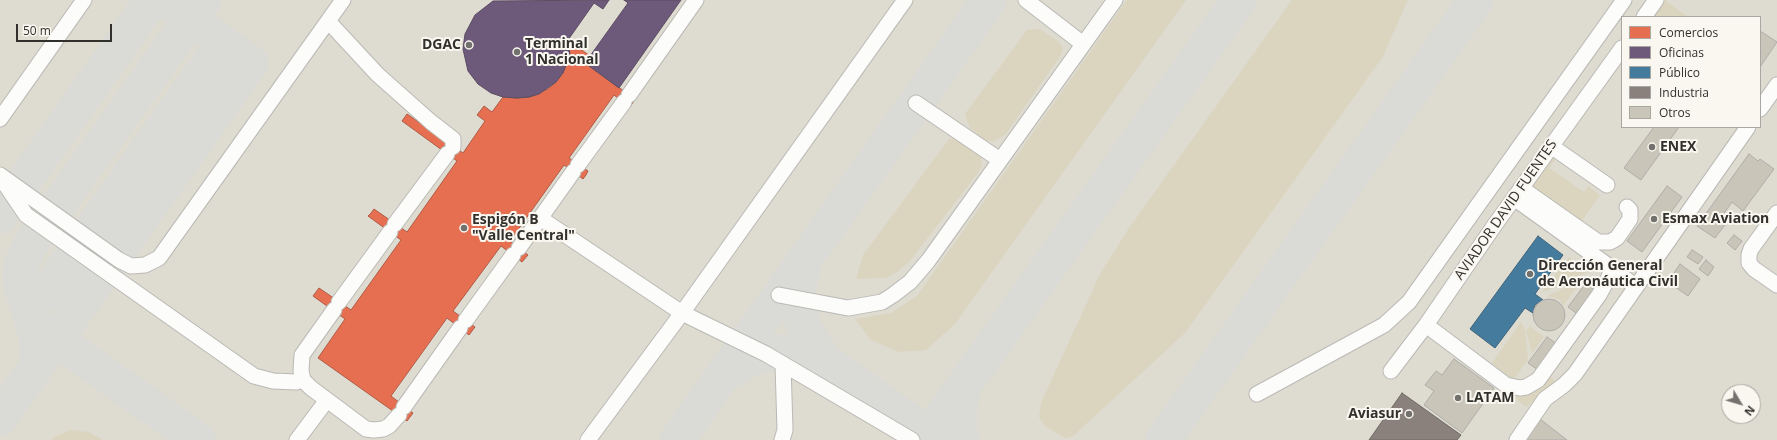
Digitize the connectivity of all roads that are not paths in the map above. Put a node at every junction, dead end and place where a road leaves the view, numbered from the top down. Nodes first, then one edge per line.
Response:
1 (84, 0) edge
2 (343, 0) edge
3 (696, 0) edge
4 (905, 0) edge
5 (1026, 0) edge
6 (1114, 0) edge
7 (1624, 0) edge
8 (1656, 0) edge
9 (1645, 16) edge
10 (328, 21) junction
11 (1083, 44) junction
12 (1621, 51) edge
13 (1617, 64) edge
14 (1777, 85) edge
15 (916, 103) dead end
16 (1761, 109) edge
17 (0, 119) edge
18 (1747, 128) edge
19 (1551, 146) junction
20 (1000, 160) junction
21 (0, 176) edge
22 (1607, 185) dead end
23 (1518, 193) junction
24 (1627, 208) dead end
25 (1777, 213) edge
26 (540, 218) junction
27 (1608, 274) junction
28 (1632, 284) junction
29 (1777, 285) edge
30 (779, 295) dead end
31 (682, 313) junction
32 (1426, 325) junction
33 (783, 364) junction
34 (1391, 371) dead end
35 (303, 380) junction
36 (1257, 394) dead end
37 (327, 400) junction
38 (369, 434) edge
39 (296, 440) edge
40 (588, 440) edge
41 (782, 440) edge
42 (912, 440) edge
43 (1517, 440) edge

1 - 17 street
2 - 10 street
3 - 26 street
4 - 31 street
5 - 11 street
6 - 11 street
7 - 36 street
8 - 9 street
10 - 21 street
10 - 35 street
11 - 20 street
12 - 13 street, AVIADOR DAVID FUENTES
13 - 19 street, AVIADOR DAVID FUENTES
14 - 16 street
15 - 20 street
18 - 28 street
19 - 22 street
19 - 23 street, AVIADOR DAVID FUENTES
20 - 30 street
21 - 35 street
23 - 24 street
23 - 27 street
23 - 32 street, AVIADOR DAVID FUENTES
25 - 29 street
26 - 31 street
26 - 38 street
27 - 28 street
27 - 32 street
28 - 43 street
31 - 33 street
31 - 40 street
32 - 34 street, AVIADOR DAVID FUENTES
33 - 41 street
33 - 42 street
35 - 37 street
37 - 38 street
37 - 39 street

